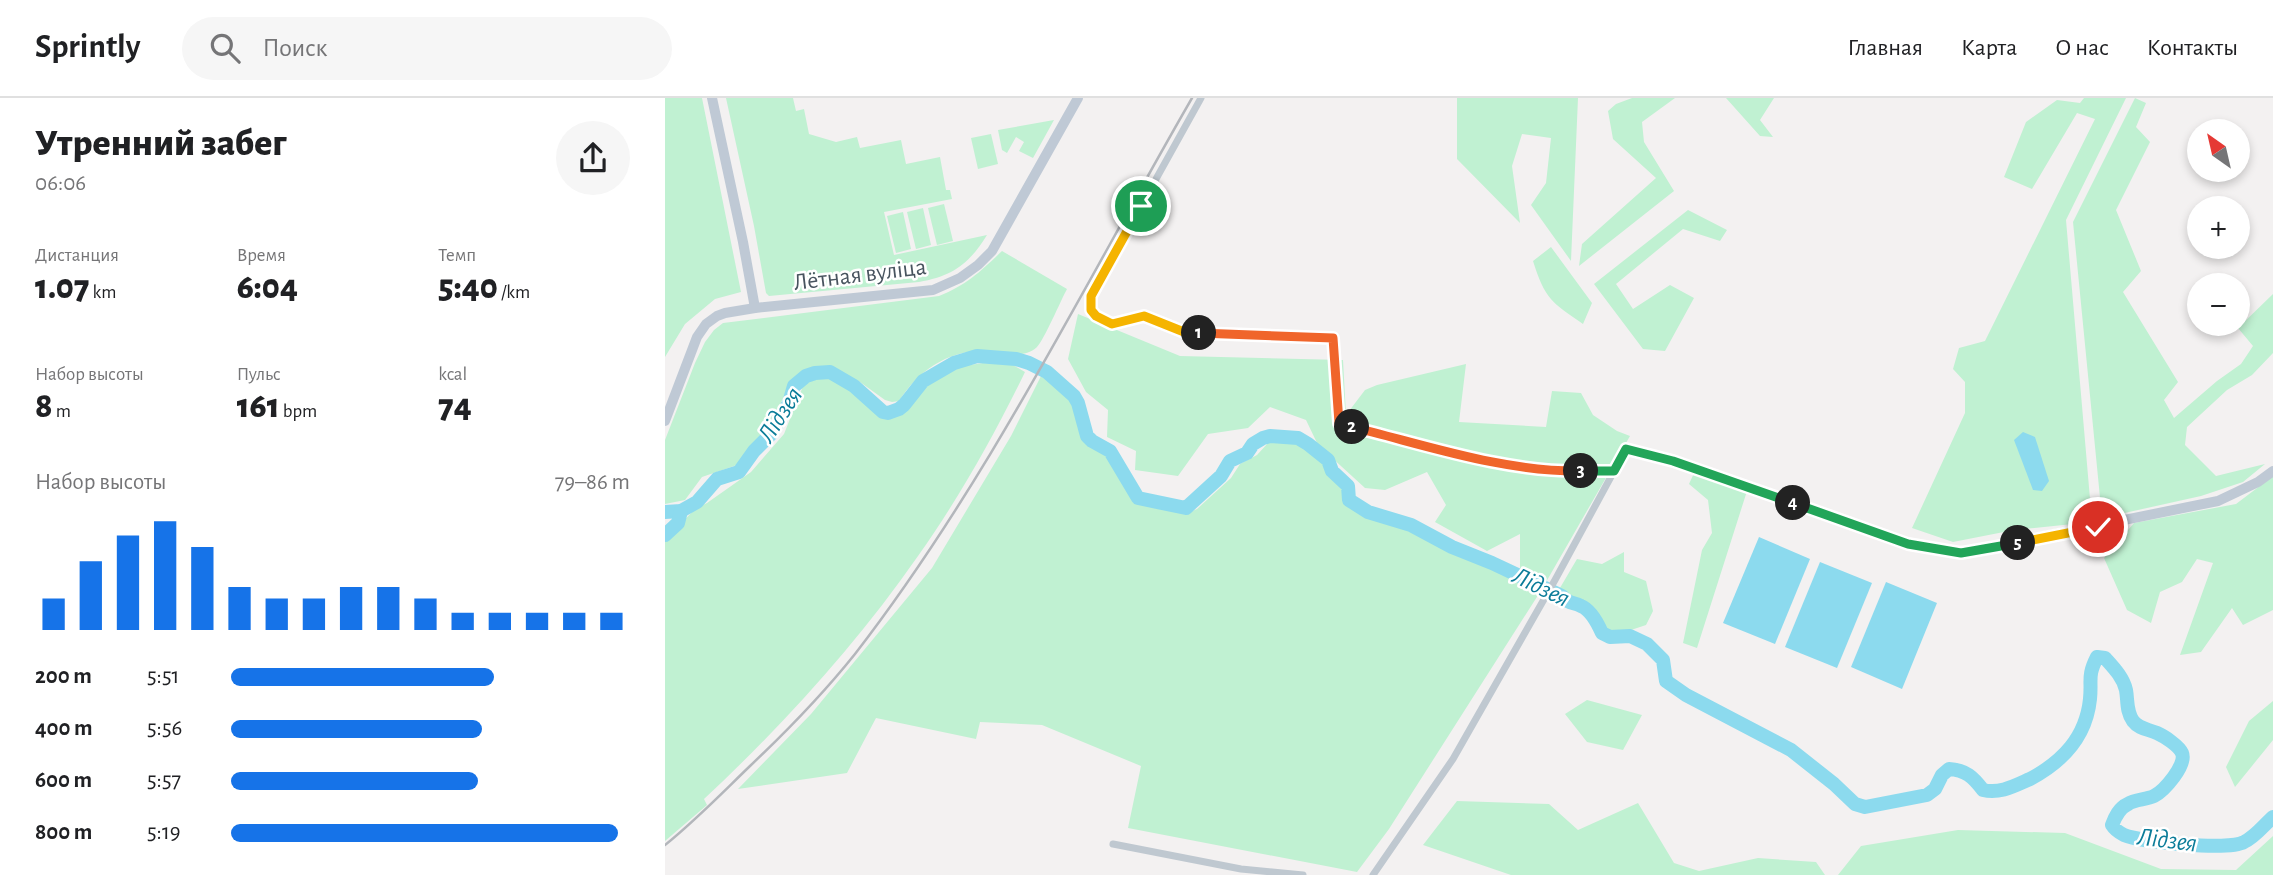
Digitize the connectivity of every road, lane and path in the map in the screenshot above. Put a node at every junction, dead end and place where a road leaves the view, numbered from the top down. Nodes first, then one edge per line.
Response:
1 (712, 98) edge
2 (1078, 98) edge
3 (1201, 98) edge
4 (755, 309) junction
5 (665, 421) edge
6 (1626, 449) joint
7 (1614, 471) junction
8 (2273, 471) edge
9 (1114, 844) dead end
10 (1303, 875) edge
11 (1373, 875) edge

1 - 4 street
2 - 4 street, Лётная вуліца
3 - 7 street
4 - 5 street, Лётная вуліца
6 - 7 street
6 - 8 street
7 - 11 street
9 - 10 street

